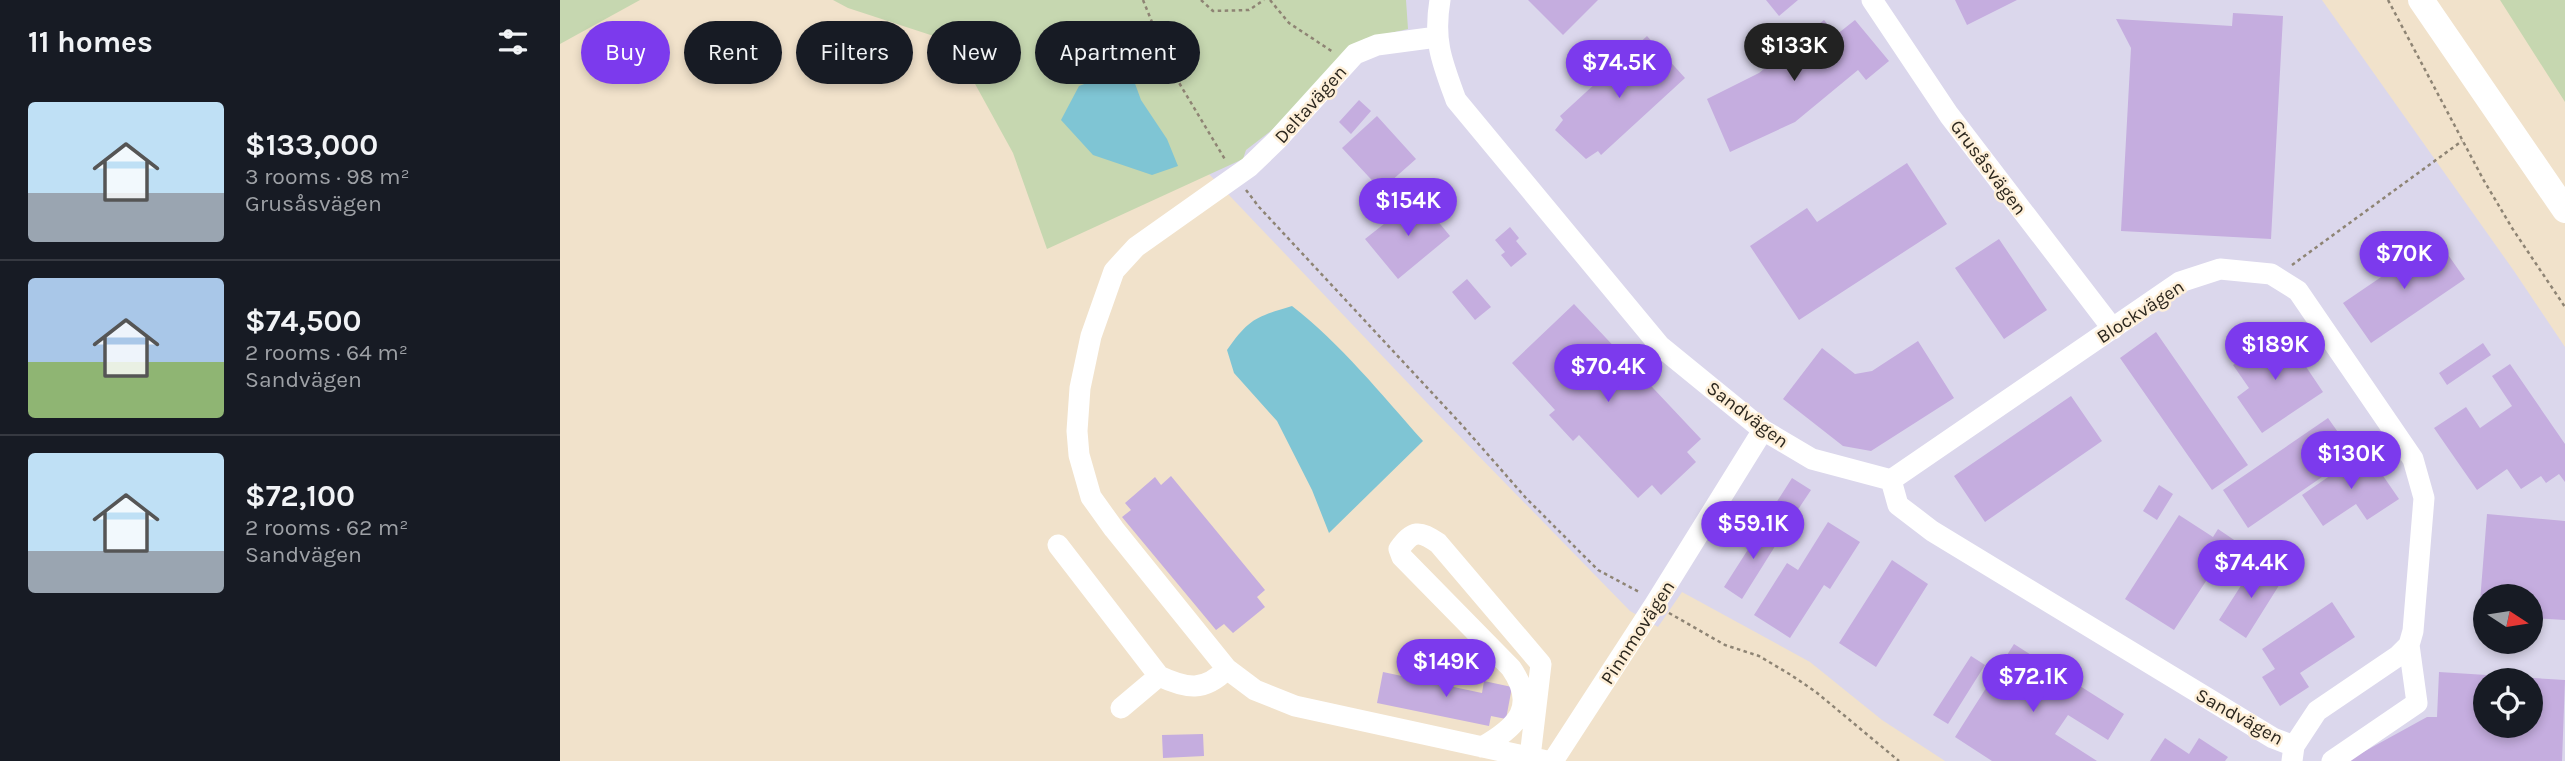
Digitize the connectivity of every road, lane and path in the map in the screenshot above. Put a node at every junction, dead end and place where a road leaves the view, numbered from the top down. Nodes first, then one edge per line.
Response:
1 (1143, 0) edge
2 (1201, 0) edge
3 (1264, 0) edge
4 (1270, 0) edge
5 (1440, 0) edge
6 (1872, 0) edge
7 (2388, 0) edge
8 (2421, 0) edge
9 (2440, 0) edge
10 (1437, 37) junction
11 (1349, 61) junction
12 (2462, 141) junction
13 (1236, 177) junction
14 (2565, 181) edge
15 (2565, 210) edge
16 (2285, 283) junction
17 (2565, 307) edge
18 (2113, 329) junction
19 (1763, 430) junction
20 (1891, 480) junction
21 (1058, 545) dead end
22 (1655, 604) junction
23 (2409, 645) junction
24 (1227, 669) junction
25 (1159, 676) junction
26 (1121, 708) dead end
27 (1482, 747) junction
28 (2293, 753) edge
29 (1538, 759) edge
30 (1553, 761) edge
31 (1899, 761) edge
32 (2332, 761) edge

1 - 13 path
2 - 3 path
4 - 11 path
5 - 10 street
6 - 18 street, Grusåsvägen
7 - 12 path
8 - 15 main road
9 - 14 main road
10 - 11 street, Deltavägen
10 - 19 street, Sandvägen
11 - 13 street, Deltavägen
12 - 16 path
12 - 17 path
13 - 22 path
13 - 24 street, Deltavägen
16 - 18 street, Blockvägen
16 - 23 street, Blockvägen
18 - 20 street, Blockvägen
19 - 20 street, Sandvägen
19 - 22 street, Pinnmovägen
20 - 28 street, Sandvägen
21 - 25 street
22 - 30 street, Pinnmovägen
22 - 31 path
23 - 28 street
23 - 32 street, Blockvägen
24 - 25 street
24 - 27 street, Deltavägen
25 - 26 street
27 - 29 street, Deltavägen
27 - 29 street

